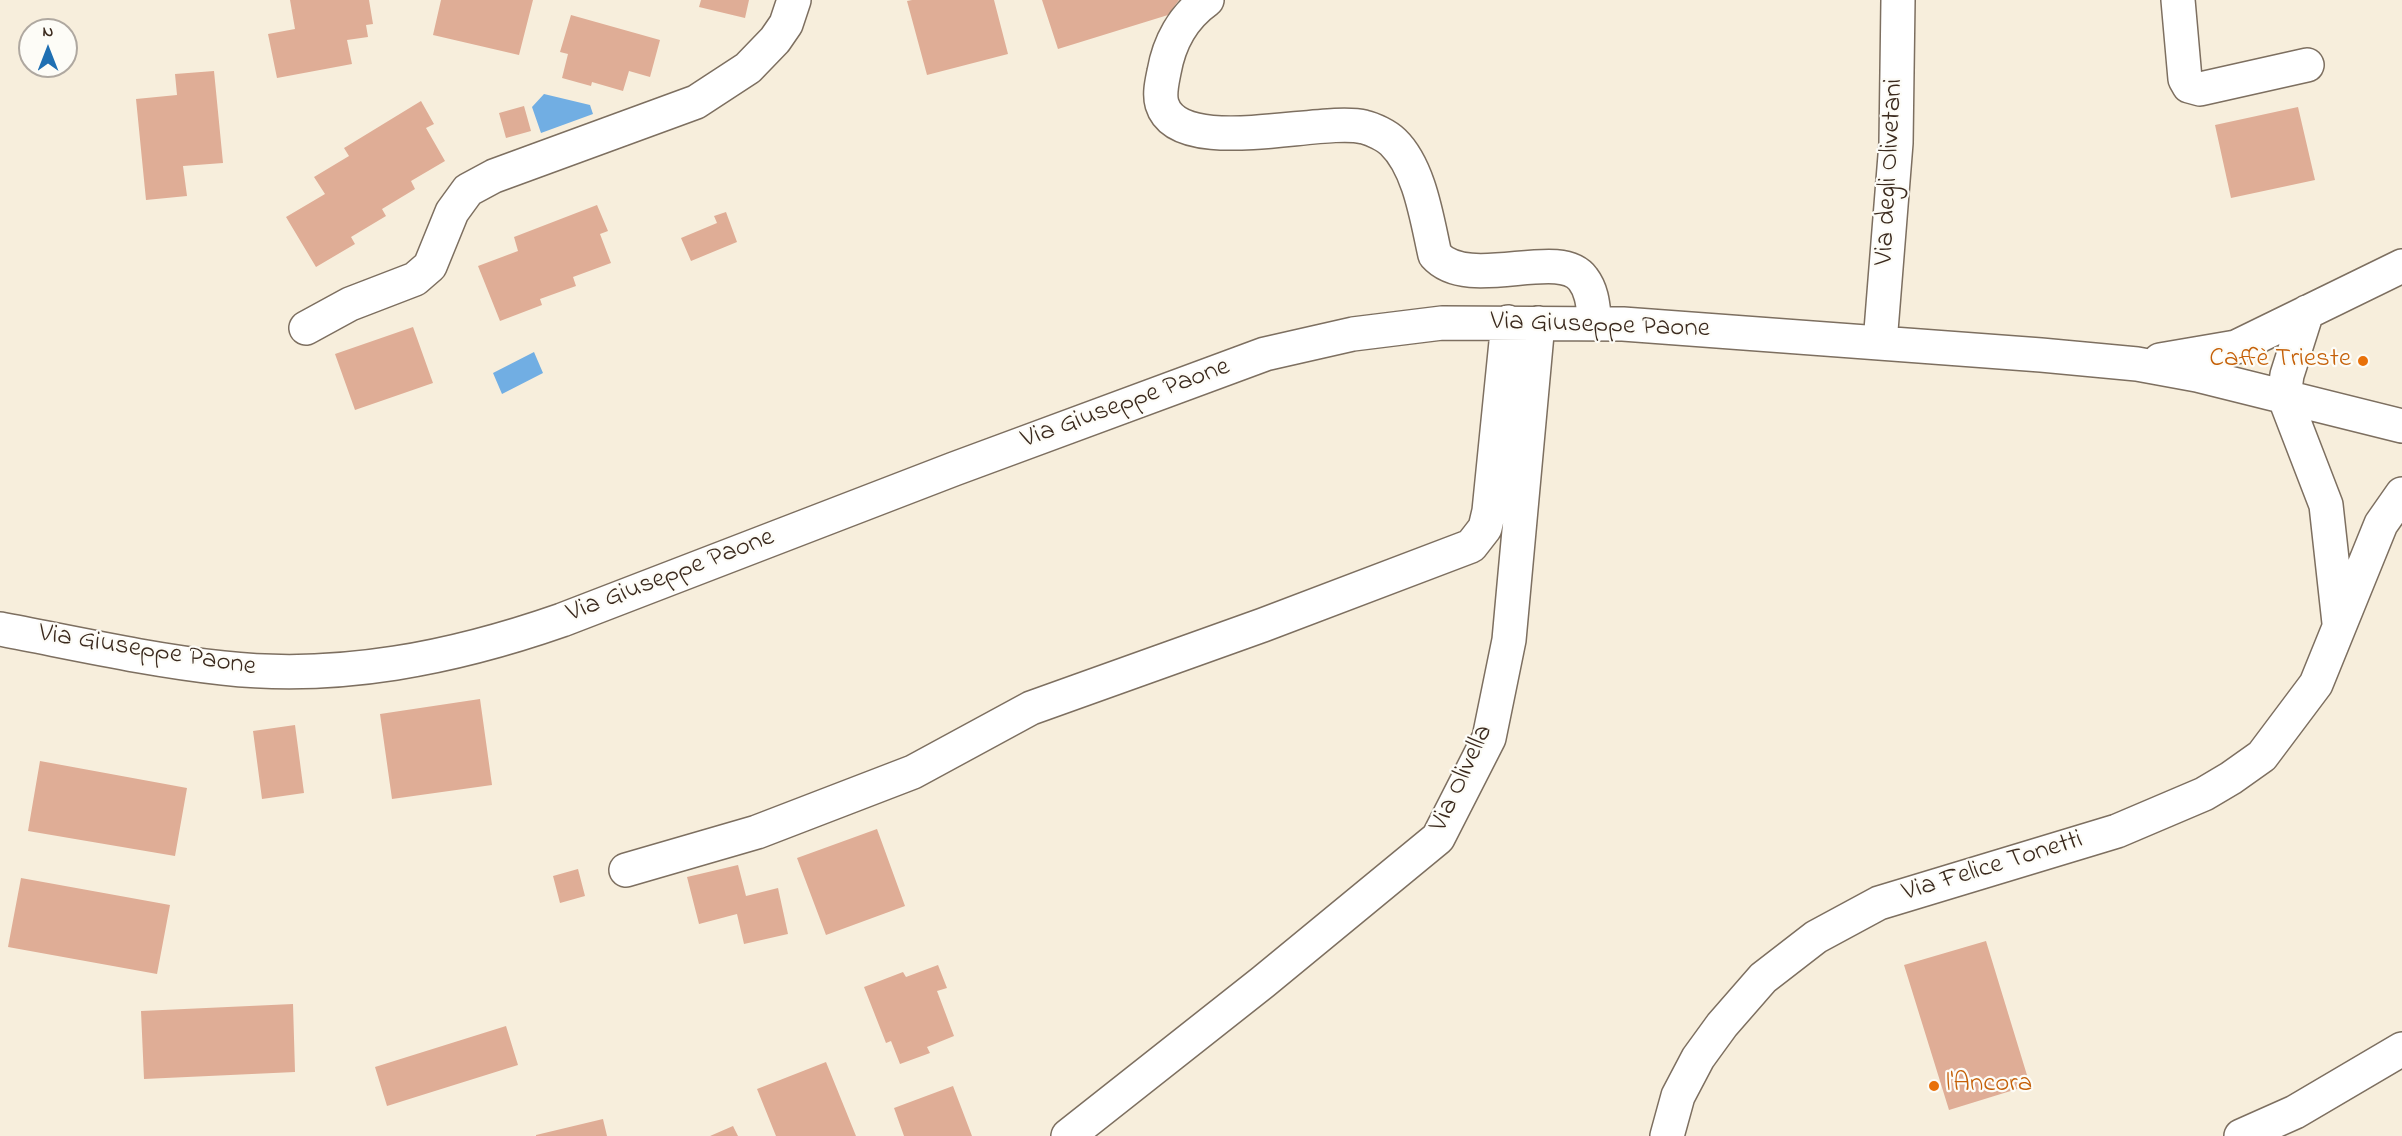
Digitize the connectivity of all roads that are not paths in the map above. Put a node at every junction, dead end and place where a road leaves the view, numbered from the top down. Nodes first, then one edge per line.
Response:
1 (794, 0) edge
2 (1207, 0) edge
3 (1898, 0) edge
4 (2178, 0) edge
5 (2307, 65) dead end
6 (2402, 266) edge
7 (2307, 312) junction
8 (1523, 322) junction
9 (1595, 323) junction
10 (306, 328) dead end
11 (1880, 343) junction
12 (2137, 364) junction
13 (2284, 396) junction
14 (2402, 426) edge
15 (2402, 494) edge
16 (2340, 628) junction
17 (0, 629) edge
18 (626, 870) dead end
19 (2402, 1049) edge
20 (1068, 1136) edge
21 (1667, 1136) edge
22 (2241, 1136) edge

1 - 10 street
2 - 9 street
3 - 11 street, Via degli Olivetani
4 - 5 street
6 - 7 street
7 - 12 street
7 - 13 street
8 - 9 street, Via Giuseppe Paone
8 - 17 street, Via Giuseppe Paone
8 - 18 street
8 - 20 street, Via Olivella
9 - 11 street, Via Giuseppe Paone
11 - 12 street, Via Giuseppe Paone
12 - 13 street, Via Giuseppe Paone
13 - 14 street, Via Giuseppe Paone
13 - 16 street
15 - 16 street, Via Felice Tonetti
16 - 21 street, Via Felice Tonetti
19 - 22 street

